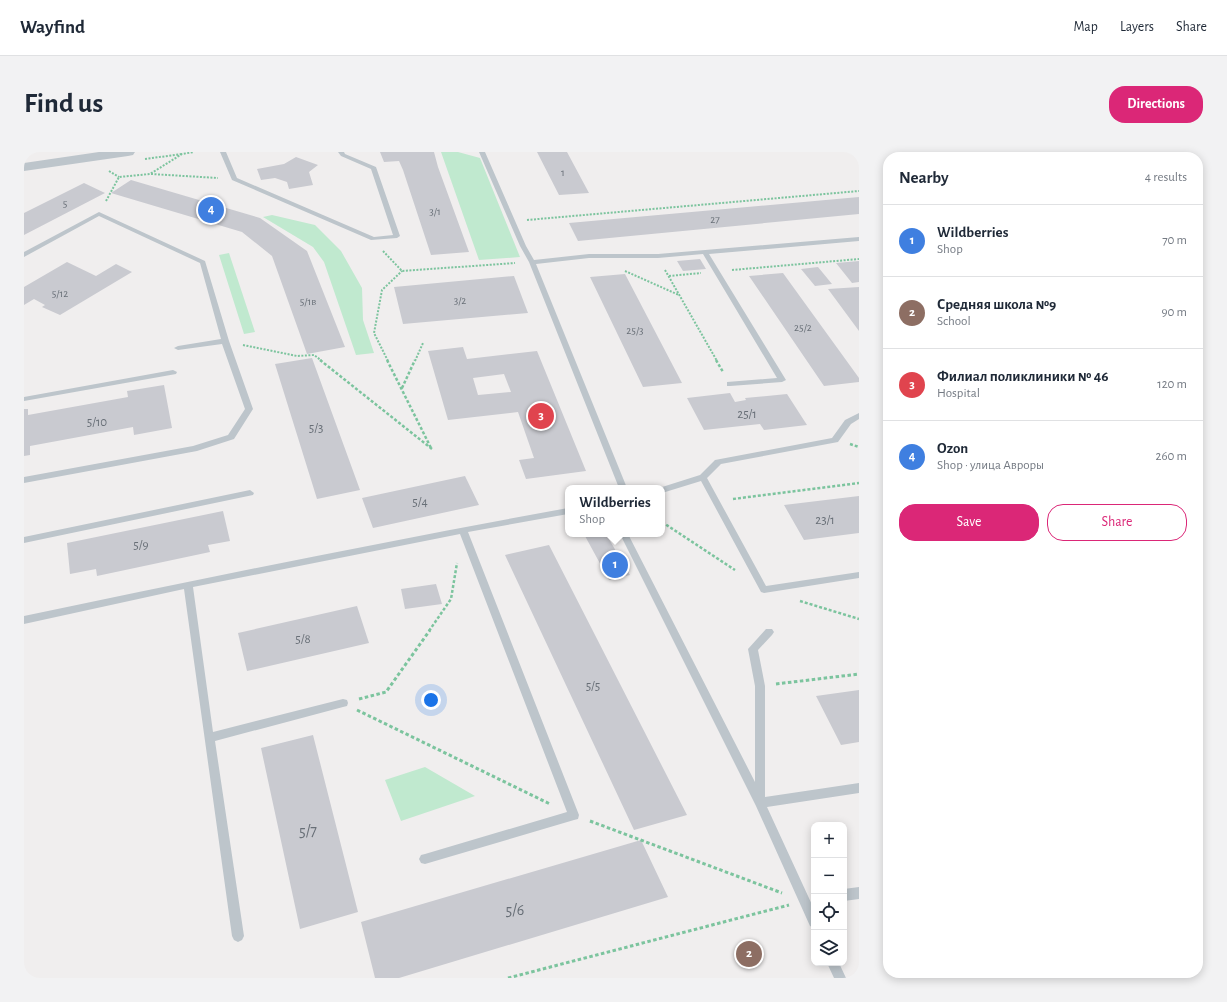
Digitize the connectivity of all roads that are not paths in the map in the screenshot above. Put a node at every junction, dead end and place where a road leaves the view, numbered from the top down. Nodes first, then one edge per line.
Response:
1 (128, 152) edge
2 (223, 152) edge
3 (341, 152) edge
4 (482, 152) edge
5 (24, 167) edge
6 (859, 239) edge
7 (704, 251) junction
8 (24, 255) edge
9 (532, 262) junction
10 (225, 341) junction
11 (178, 348) dead end
12 (173, 372) dead end
13 (730, 384) road end
14 (24, 399) edge
15 (859, 416) edge
16 (703, 477) junction
17 (24, 480) edge
18 (622, 485) edge
19 (665, 489) edge
20 (250, 493) dead end
21 (565, 512) edge
22 (463, 530) junction
23 (625, 537) edge
24 (24, 540) edge
25 (859, 575) edge
26 (188, 585) junction
27 (24, 620) edge
28 (769, 632) dead end
29 (343, 703) road end
30 (209, 738) junction
31 (859, 788) edge
32 (760, 803) junction
33 (425, 859) dead end
34 (859, 893) edge
35 (847, 895) edge
36 (809, 901) edge
37 (238, 936) dead end
38 (834, 966) edge
39 (840, 978) edge

1 - 5 street
2 - 3 lane
4 - 9 lane
6 - 7 lane
7 - 9 lane
7 - 13 lane
8 - 10 lane
9 - 18 lane
10 - 11 lane
10 - 17 lane
12 - 14 lane
15 - 16 lane
16 - 19 lane
16 - 25 lane
20 - 24 lane
21 - 22 lane
22 - 26 lane
22 - 33 lane
23 - 32 lane
26 - 27 lane
26 - 30 lane
28 - 32 lane
29 - 30 lane
30 - 37 lane
31 - 32 lane
32 - 36 lane
34 - 35 lane
38 - 39 lane

